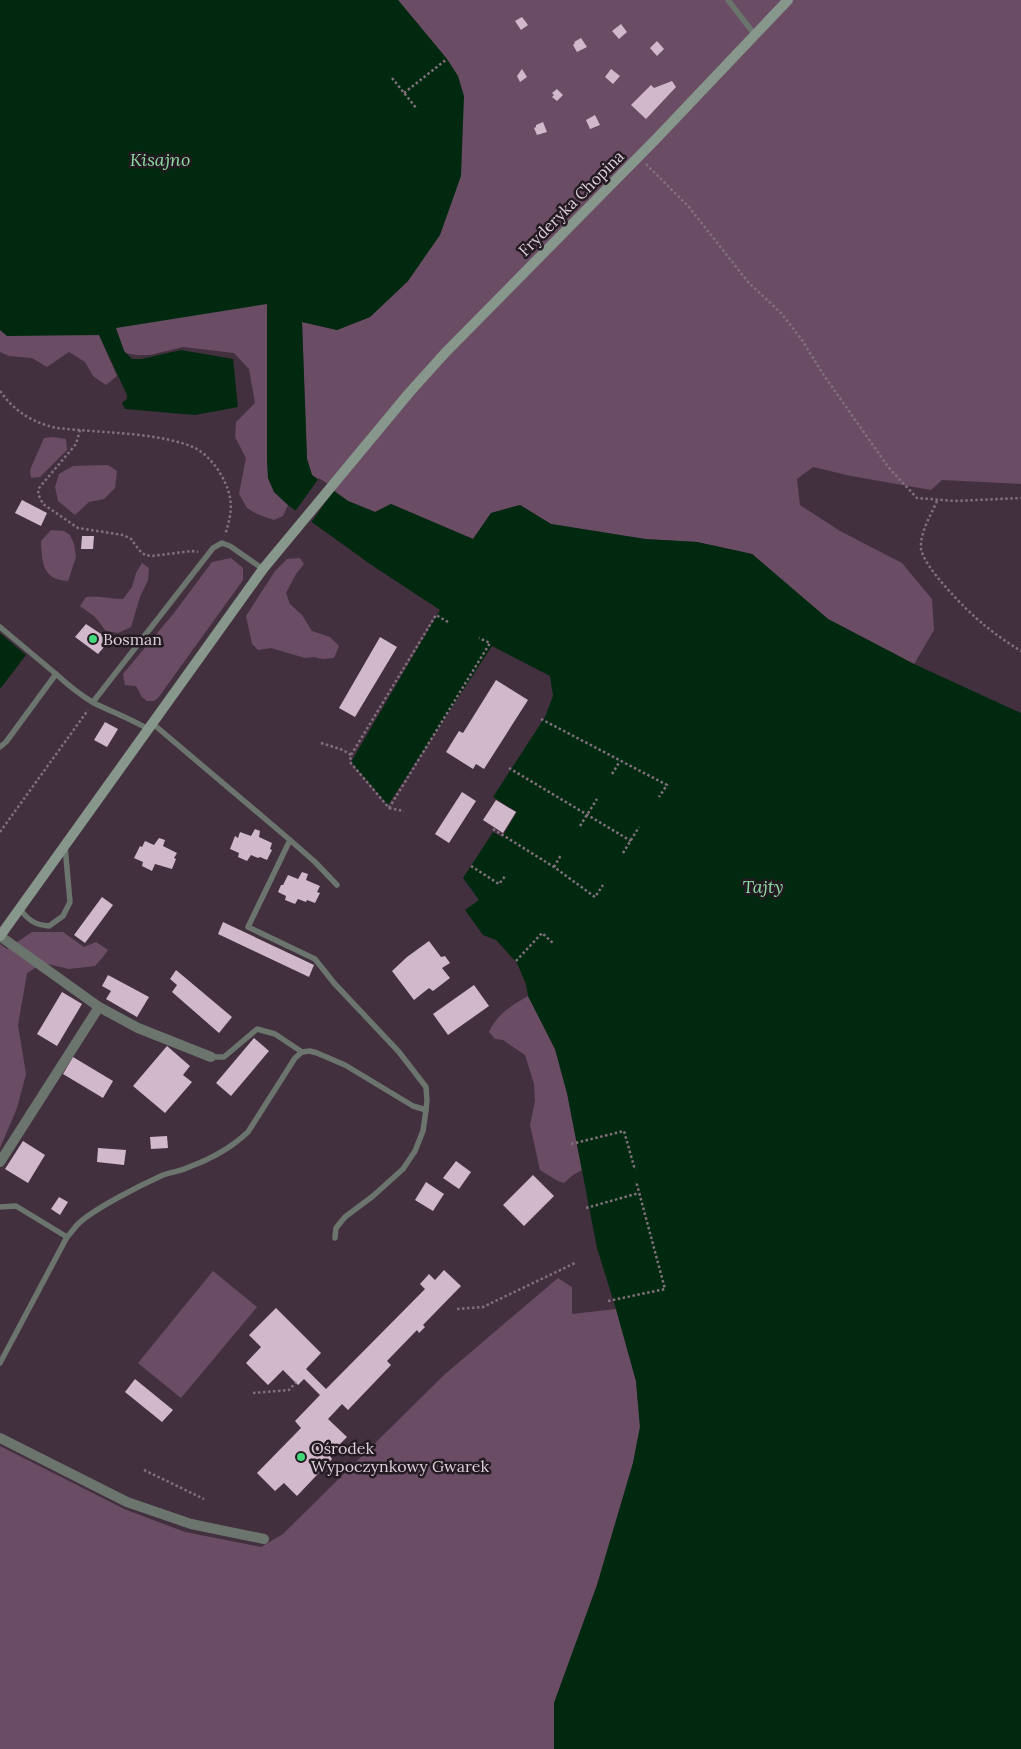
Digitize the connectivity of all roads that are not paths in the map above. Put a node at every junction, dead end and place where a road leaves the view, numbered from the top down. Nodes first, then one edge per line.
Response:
1 (728, 0) edge
2 (788, 0) edge
3 (755, 35) junction
4 (263, 570) junction
5 (0, 627) edge
6 (56, 674) junction
7 (93, 702) junction
8 (150, 726) junction
9 (0, 747) edge
10 (290, 840) junction
11 (65, 846) junction
12 (336, 885) dead end
13 (20, 909) junction
14 (0, 936) edge
15 (99, 1007) junction
16 (302, 1052) junction
17 (212, 1057) joint
18 (426, 1110) junction
19 (0, 1162) edge
20 (0, 1206) edge
21 (67, 1238) junction
22 (334, 1238) dead end
23 (0, 1363) edge
24 (0, 1438) edge
25 (264, 1539) dead end

1 - 3 lane
2 - 3 main road, Fryderyka Chopina
3 - 4 main road, Fryderyka Chopina
4 - 7 lane
4 - 8 main road, Fryderyka Chopina
5 - 6 lane
6 - 7 lane
6 - 9 lane
7 - 8 lane
8 - 10 lane
8 - 11 main road, Fryderyka Chopina
10 - 12 lane
10 - 18 lane
11 - 13 main road, Fryderyka Chopina
11 - 13 lane
13 - 14 main road, Fryderyka Chopina
14 - 15 street
15 - 17 street
15 - 19 street
16 - 17 lane
16 - 18 lane
16 - 21 lane
18 - 22 lane
20 - 21 lane
21 - 23 lane
24 - 25 street

